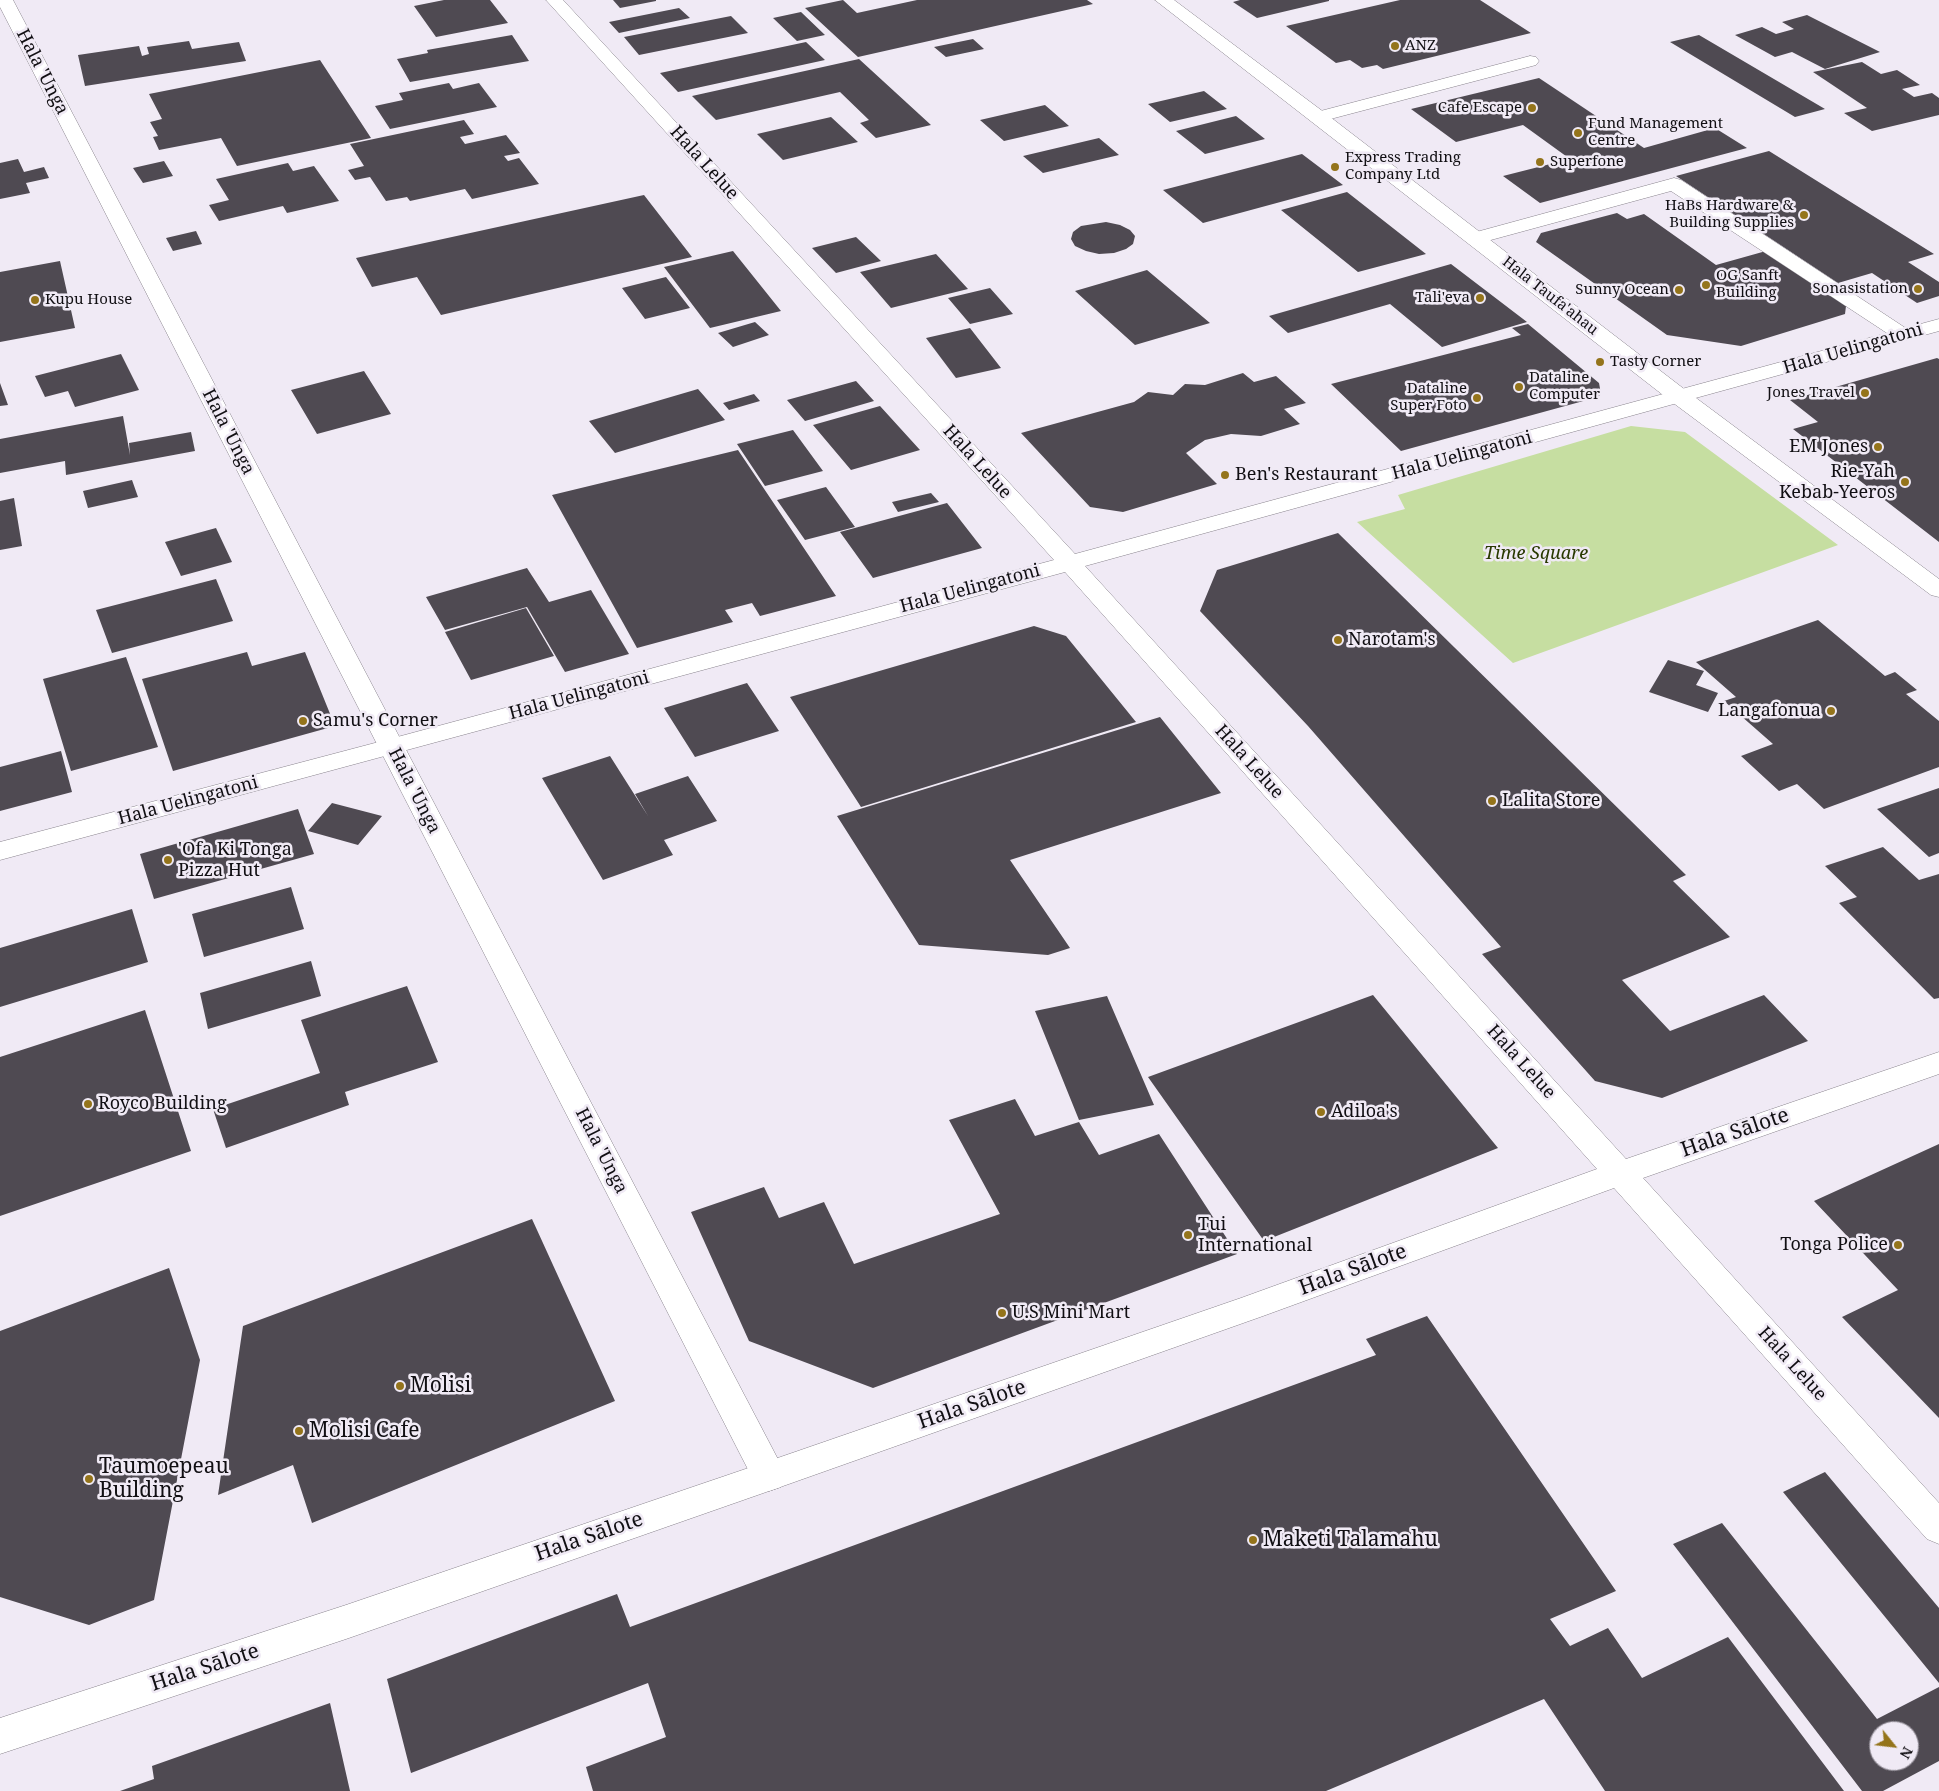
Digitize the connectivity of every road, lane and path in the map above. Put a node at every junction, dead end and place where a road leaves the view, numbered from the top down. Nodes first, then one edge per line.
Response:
1 (5, 0) edge
2 (554, 0) edge
3 (1163, 0) edge
4 (1530, 61) dead end
5 (1320, 117) junction
6 (1476, 238) junction
7 (1939, 325) edge
8 (1903, 334) junction
9 (1680, 398) junction
10 (1069, 562) junction
11 (1939, 590) edge
12 (392, 747) junction
13 (0, 851) edge
14 (1939, 1063) edge
15 (1621, 1173) junction
16 (770, 1476) junction
17 (1939, 1528) edge
18 (0, 1736) edge

1 - 12 street, Hala 'Unga
2 - 10 street, Hala Lelue
3 - 5 street, Hala Taufa'ahau
4 - 5 street
5 - 6 street, Hala Taufa'ahau
6 - 8 street
6 - 9 street, Hala Taufa'ahau
7 - 8 street, Hala Uelingatoni
8 - 9 street, Hala Uelingatoni
9 - 10 street, Hala Uelingatoni
9 - 11 street, Hala Taufa'ahau
10 - 12 street, Hala Uelingatoni
10 - 15 street, Hala Lelue
12 - 13 street, Hala Uelingatoni
12 - 16 street, Hala 'Unga
14 - 15 street, Hala Sālote
15 - 16 street, Hala Sālote
15 - 17 street, Hala Lelue
16 - 18 street, Hala Sālote

